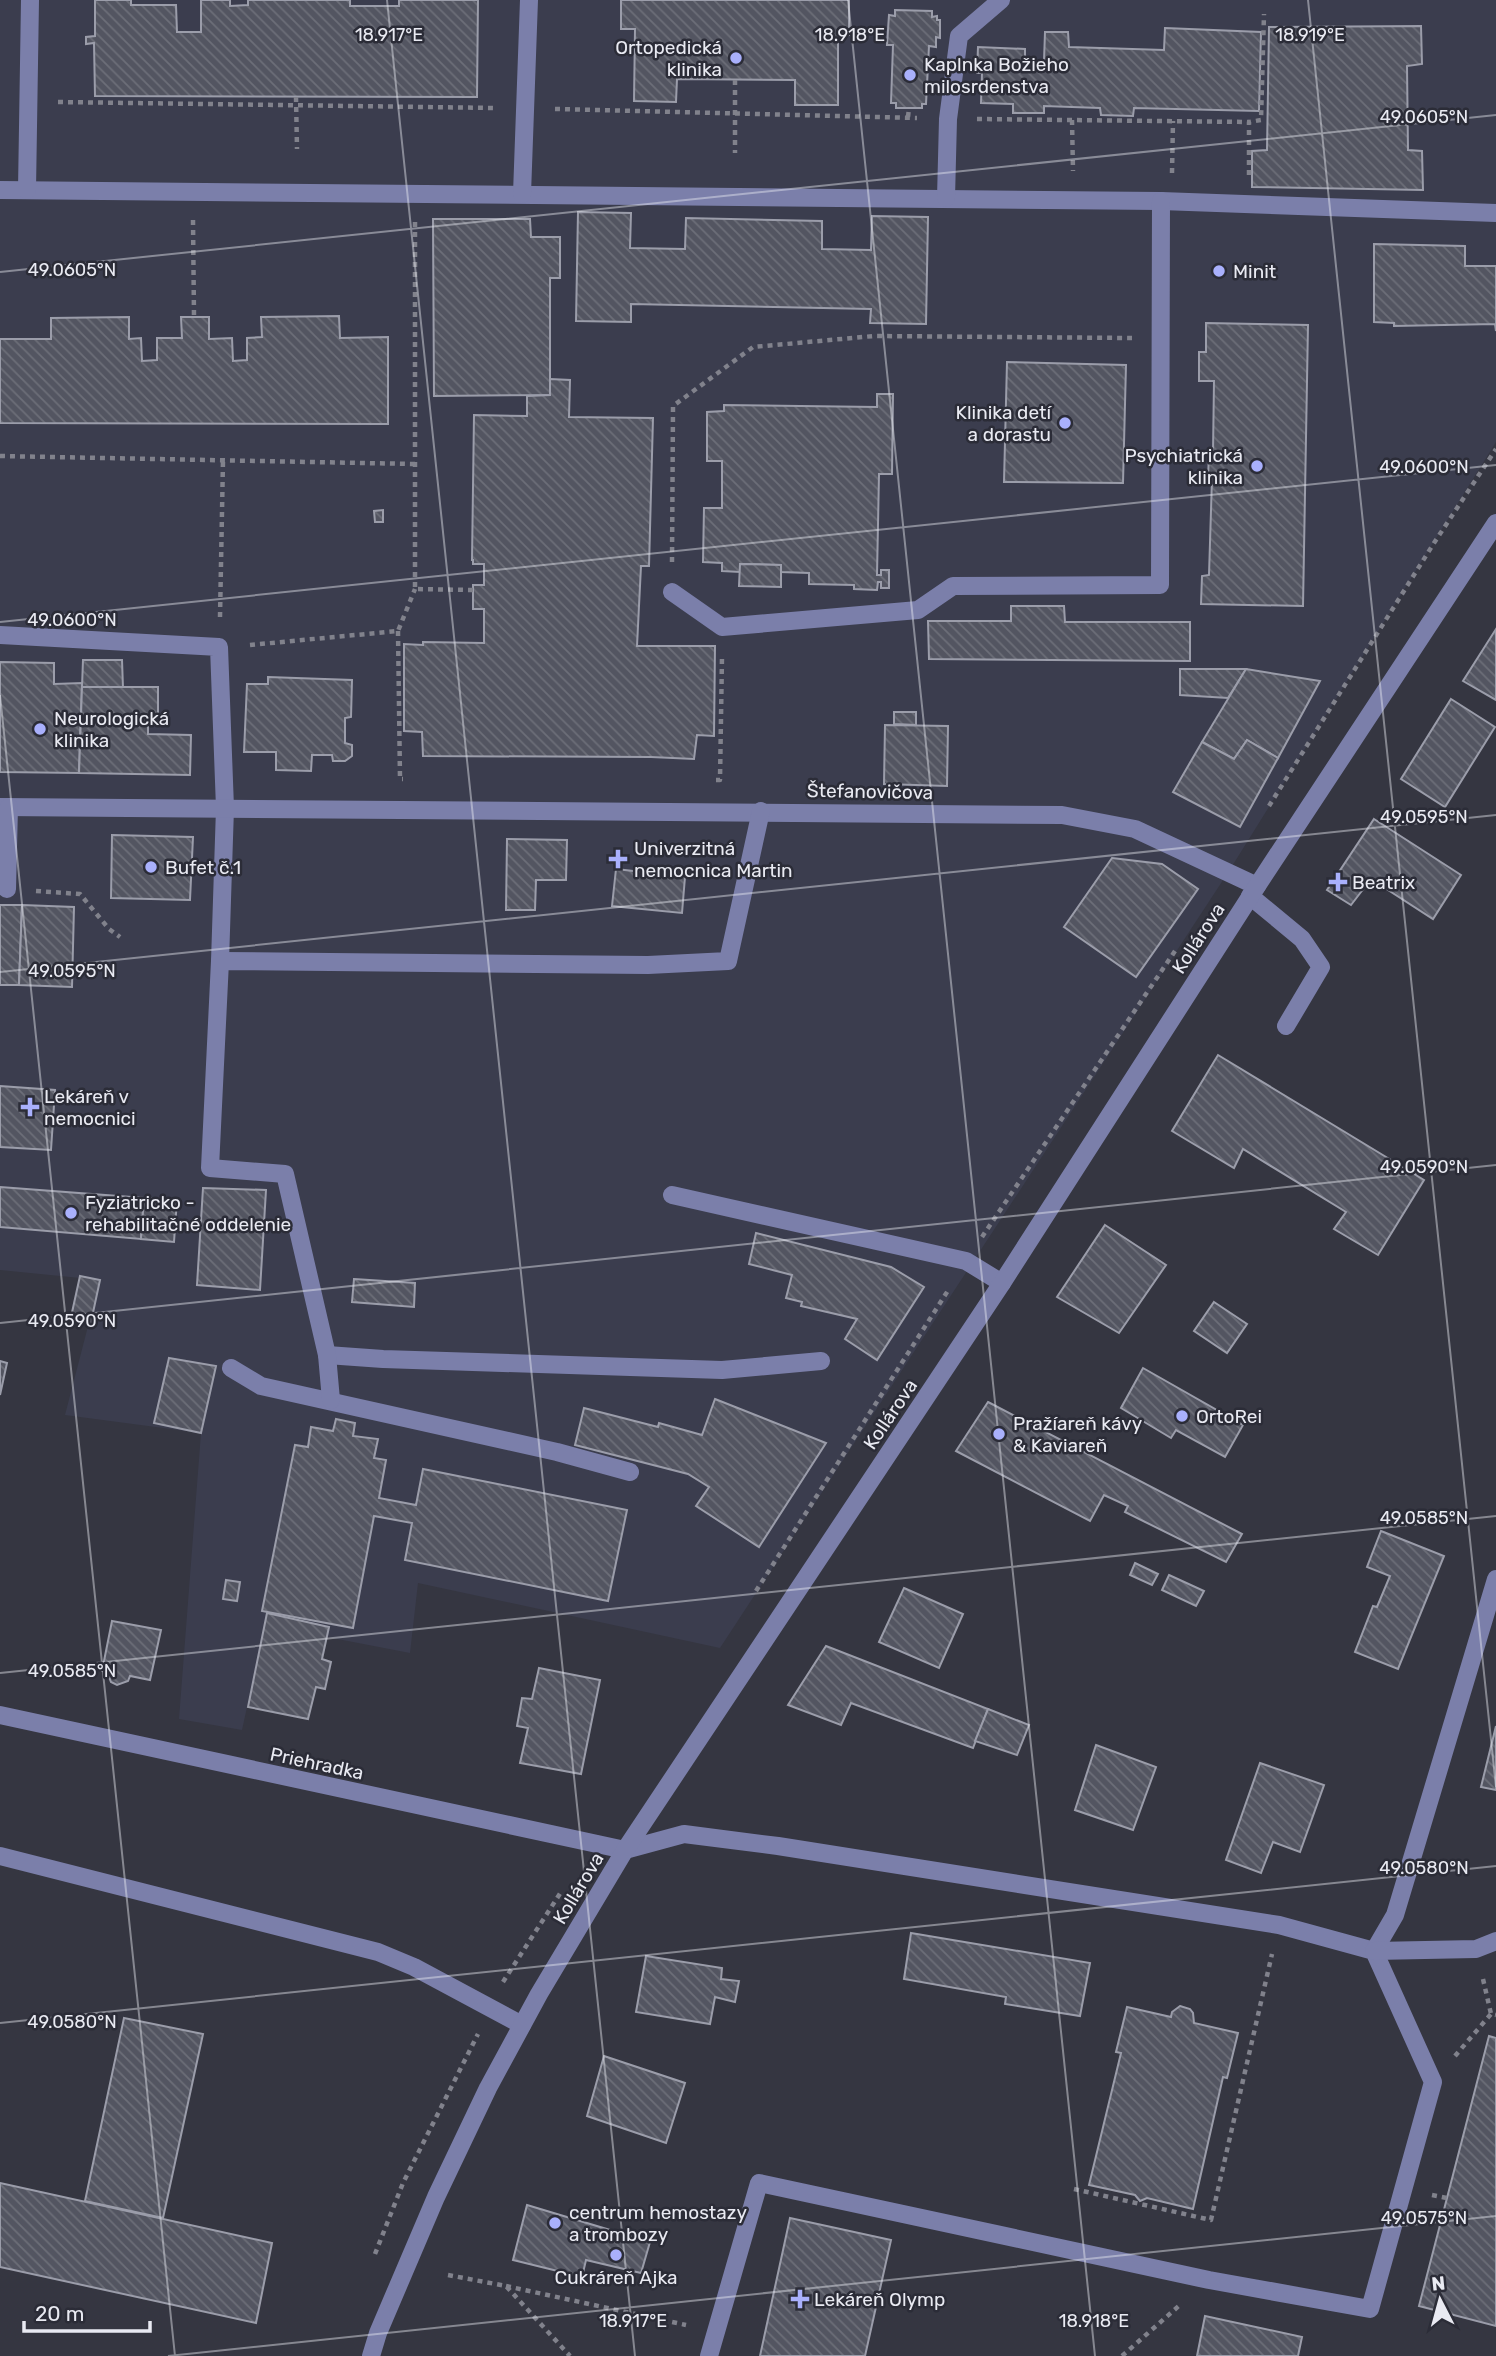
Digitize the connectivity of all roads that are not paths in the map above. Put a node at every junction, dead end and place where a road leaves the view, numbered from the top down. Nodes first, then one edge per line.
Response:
1 (30, 0) edge
2 (529, 0) edge
3 (1001, 0) edge
4 (0, 190) edge
5 (27, 190) junction
6 (522, 194) junction
7 (946, 198) junction
8 (1161, 201) junction
9 (1496, 213) edge
10 (1496, 523) edge
11 (671, 592) road end
12 (0, 635) edge
13 (4, 807) edge
14 (225, 808) junction
15 (761, 811) junction
16 (7, 889) road end
17 (1254, 891) junction
18 (220, 961) junction
19 (1286, 1026) dead end
20 (672, 1195) dead end
21 (1002, 1283) junction
22 (327, 1355) junction
23 (821, 1361) dead end
24 (232, 1368) dead end
25 (331, 1400) junction
26 (630, 1472) dead end
27 (1496, 1578) edge
28 (0, 1715) edge
29 (625, 1850) junction
30 (0, 1856) edge
31 (1496, 1941) edge
32 (1374, 1951) junction
33 (522, 2025) junction
34 (371, 2356) edge
35 (709, 2356) edge

1 - 5 street
2 - 6 street
3 - 7 street
4 - 5 street
5 - 6 street
6 - 7 street
7 - 8 street
8 - 9 street
8 - 11 street
10 - 17 street, Kollárova
12 - 14 street
13 - 14 street, Štefanovičova
13 - 16 street
14 - 15 street, Štefanovičova
14 - 18 street
15 - 17 street, Štefanovičova
15 - 18 street
17 - 19 street, Štefanovičova
17 - 21 street, Kollárova
18 - 22 street
20 - 21 street
21 - 29 street, Kollárova
22 - 23 street
22 - 25 street
24 - 25 street
25 - 26 street
27 - 32 street
28 - 29 street, Priehradka
29 - 32 street
29 - 33 street, Kollárova
30 - 33 street
31 - 32 street
32 - 35 street
33 - 34 street, Kollárova

